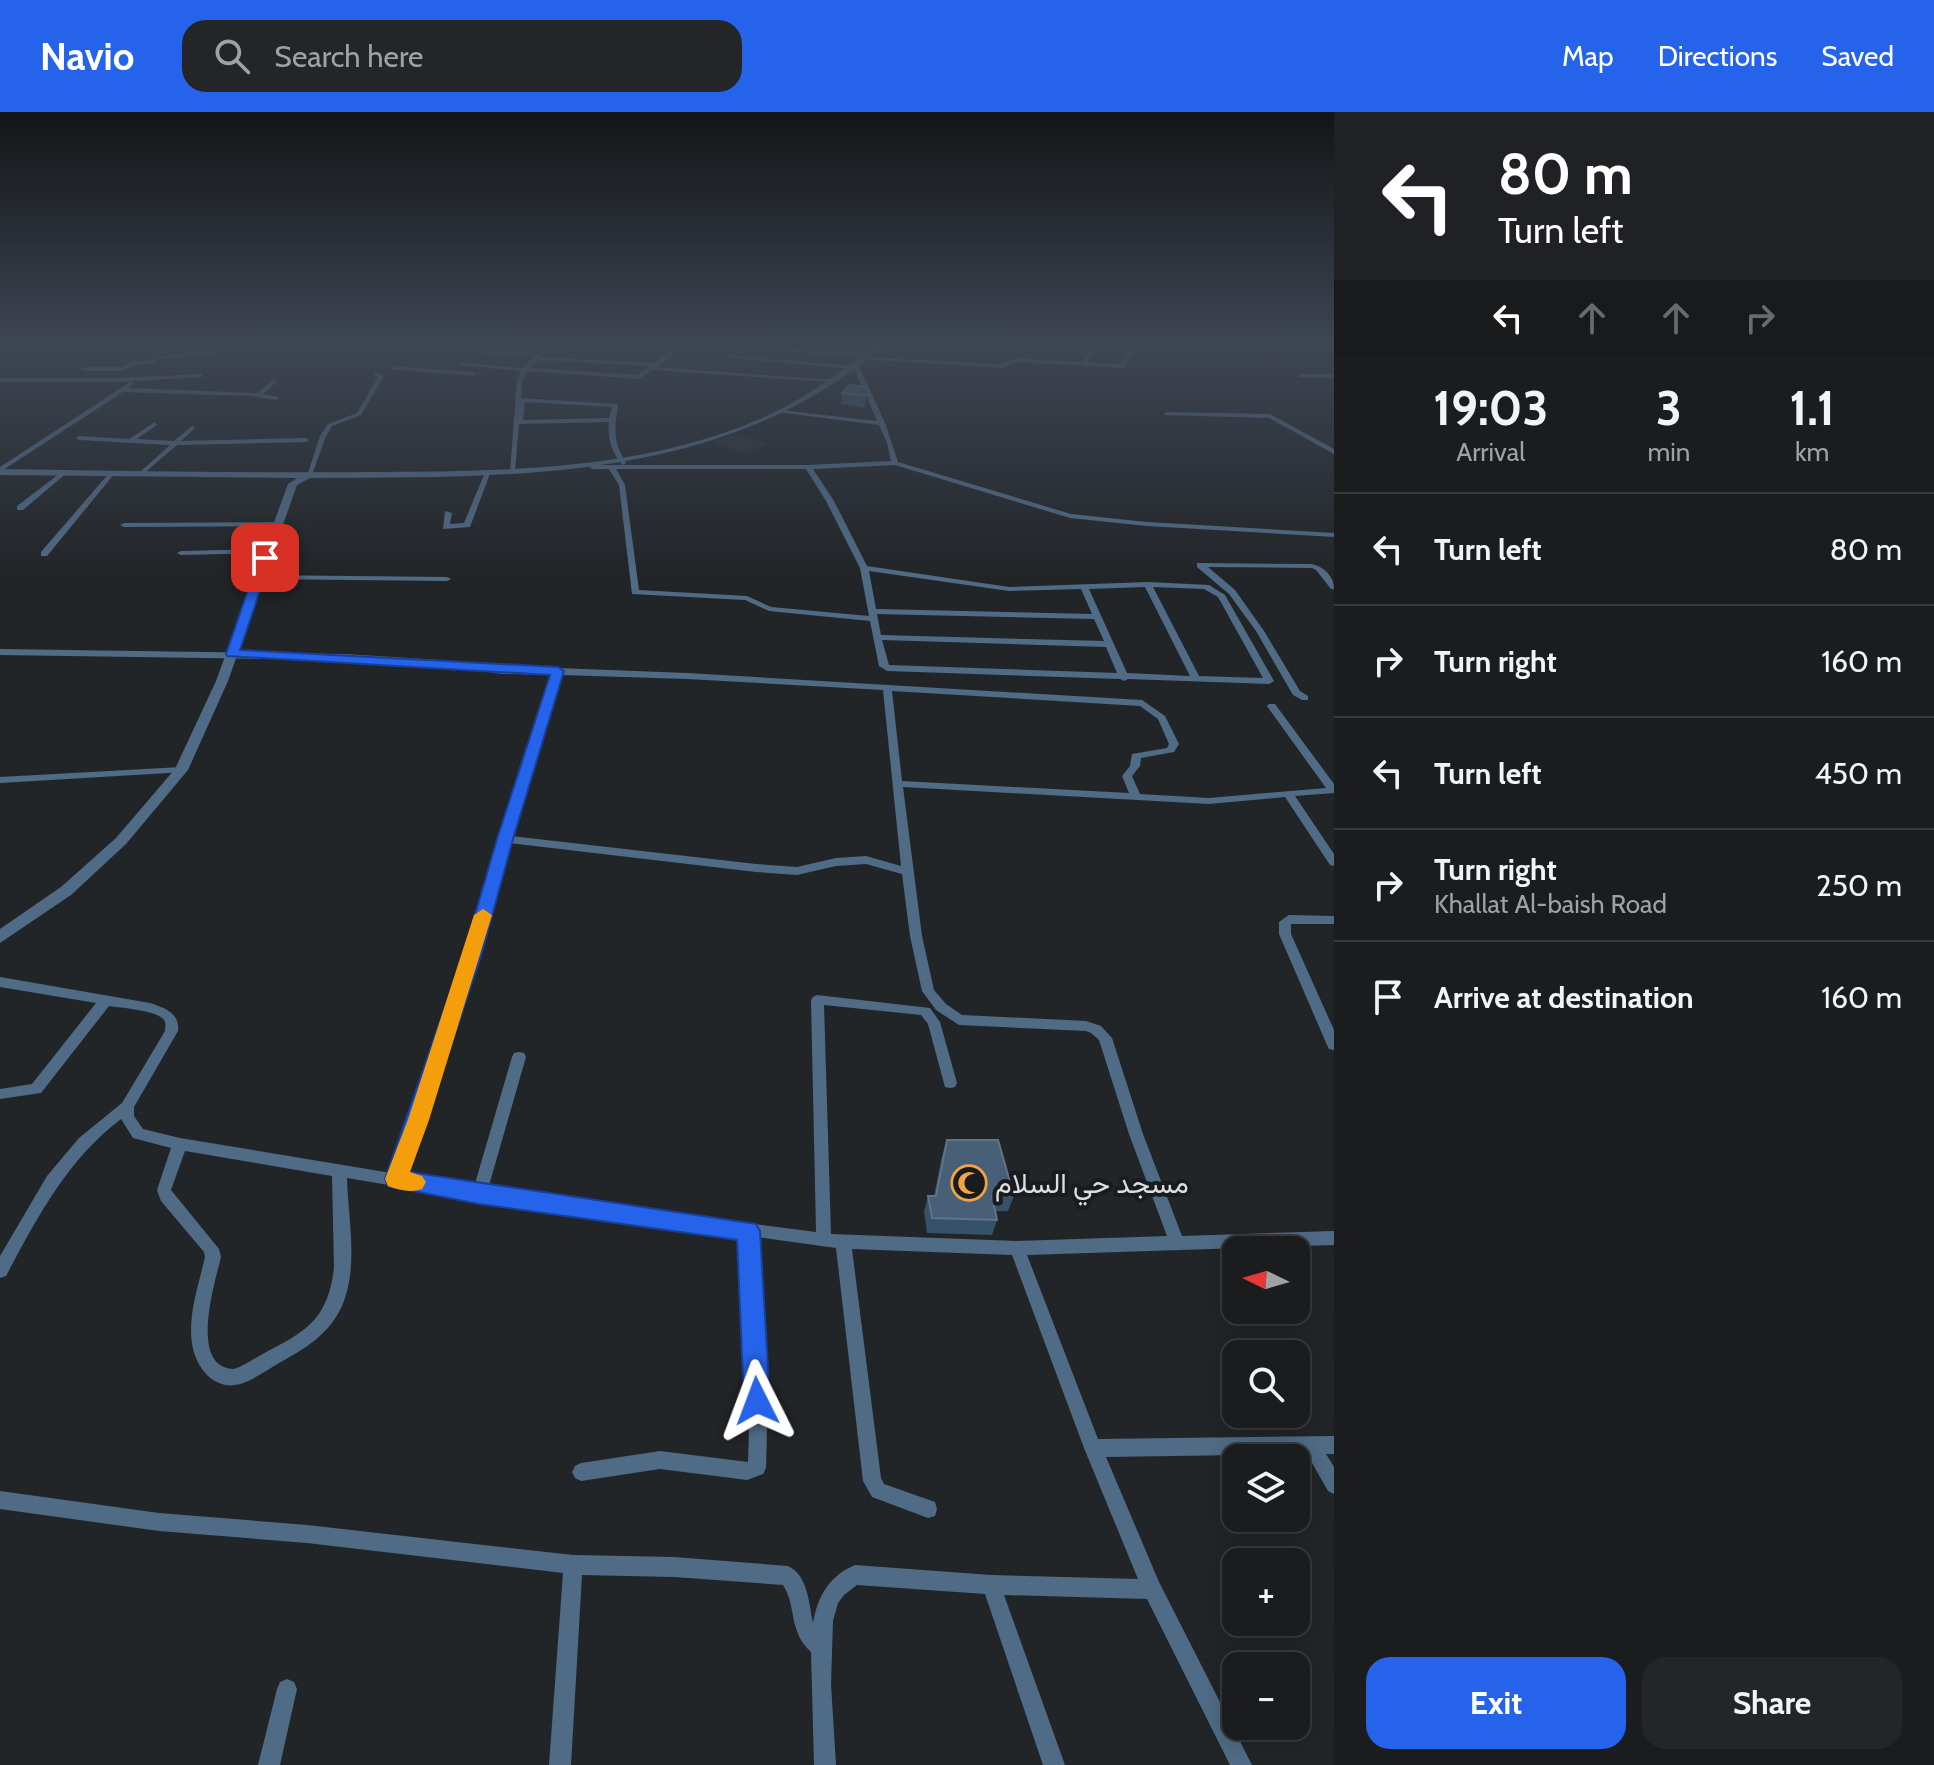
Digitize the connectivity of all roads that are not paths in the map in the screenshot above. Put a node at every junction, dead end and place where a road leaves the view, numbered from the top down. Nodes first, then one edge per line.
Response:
1 (77, 420) edge
2 (341, 420) edge
3 (515, 420) edge
4 (604, 420) edge
5 (610, 420) edge
6 (758, 420) edge
7 (855, 420) edge
8 (880, 420) edge
9 (1277, 420) edge
10 (520, 422) joint
11 (882, 423) junction
12 (155, 424) dead end
13 (192, 428) dead end
14 (520, 435) dead end
15 (79, 438) dead end
16 (306, 440) dead end
17 (130, 441) junction
18 (176, 443) junction
19 (698, 443) junction
20 (1334, 452) edge
21 (642, 459) junction
22 (621, 461) junction
23 (895, 463) junction
24 (592, 467) junction
25 (808, 467) junction
26 (612, 468) junction
27 (662, 468) junction
28 (512, 470) junction
29 (0, 471) edge
30 (493, 471) junction
31 (65, 472) junction
32 (112, 473) junction
33 (142, 473) junction
34 (267, 475) junction
35 (309, 475) junction
36 (292, 488) junction
37 (20, 508) dead end
38 (448, 513) dead end
39 (280, 524) junction
40 (124, 525) dead end
41 (1334, 535) edge
42 (268, 551) junction
43 (181, 553) dead end
44 (44, 554) dead end
45 (864, 568) junction
46 (258, 577) junction
47 (447, 579) dead end
48 (1148, 584) junction
49 (1084, 586) junction
50 (1334, 587) edge
51 (873, 615) junction
52 (1097, 617) junction
53 (877, 637) junction
54 (1109, 644) junction
55 (0, 652) edge
56 (232, 654) junction
57 (558, 671) junction
58 (1124, 678) junction
59 (1197, 680) junction
60 (887, 688) junction
61 (1305, 698) dead end
62 (1272, 706) dead end
63 (181, 770) junction
64 (0, 780) edge
65 (900, 784) junction
66 (1289, 795) junction
67 (1136, 797) junction
68 (505, 839) junction
69 (1334, 862) edge
70 (907, 872) junction
71 (1334, 920) edge
72 (0, 937) edge
73 (0, 982) edge
74 (106, 1000) junction
75 (1334, 1045) edge
76 (519, 1057) dead end
77 (950, 1083) dead end
78 (0, 1094) edge
79 (127, 1107) junction
80 (180, 1144) junction
81 (339, 1170) junction
82 (396, 1179) junction
83 (479, 1194) junction
84 (748, 1231) junction
85 (1334, 1238) edge
86 (834, 1241) junction
87 (1177, 1242) junction
88 (1017, 1248) junction
89 (0, 1271) edge
90 (1334, 1445) edge
91 (1312, 1446) junction
92 (1093, 1448) junction
93 (581, 1472) dead end
94 (1334, 1485) edge
95 (0, 1500) edge
96 (928, 1509) dead end
97 (573, 1565) junction
98 (991, 1585) junction
99 (1152, 1589) junction
100 (823, 1650) junction
101 (287, 1689) dead end
102 (269, 1765) edge
103 (560, 1765) edge
104 (825, 1765) edge
105 (1054, 1765) edge
106 (1241, 1765) edge

1 - 29 street
2 - 35 street
3 - 28 street
4 - 10 street
5 - 22 street
6 - 19 street
7 - 11 street
8 - 11 street
9 - 20 street
10 - 14 street
11 - 23 street
12 - 17 street
13 - 18 street
15 - 17 street
16 - 18 street
17 - 18 street
18 - 33 street
19 - 21 street
19 - 22 street
21 - 22 street
21 - 27 street
22 - 24 street
22 - 28 street
23 - 25 street
23 - 41 street
24 - 26 street
24 - 28 street
25 - 27 street
25 - 45 street
26 - 27 street
26 - 51 street
28 - 30 street
29 - 31 street
30 - 35 street
30 - 38 street
31 - 32 street
31 - 37 street
32 - 33 street
32 - 44 street
33 - 34 street
34 - 35 street
34 - 36 street
35 - 36 street
36 - 39 street
39 - 40 street
39 - 42 street
42 - 43 street
42 - 46 street
45 - 49 street
45 - 51 street
46 - 47 street
46 - 56 street
48 - 49 street
48 - 59 street
48 - 59 street
49 - 52 street
50 - 61 street
51 - 52 street
51 - 53 street
52 - 54 street
53 - 54 street
53 - 58 street
54 - 58 street
55 - 56 street
56 - 57 street
56 - 63 street
57 - 60 street
57 - 68 street
58 - 59 street
60 - 65 street
60 - 67 street
62 - 66 street
63 - 64 street
63 - 72 street
65 - 67 street
65 - 70 street
66 - 67 street
66 - 69 street
68 - 70 street
68 - 82 street
70 - 87 street
71 - 75 street
73 - 74 street
74 - 78 street
74 - 79 street
76 - 83 street
77 - 86 street
79 - 80 street
79 - 89 street
80 - 81 street
80 - 81 street
81 - 82 street
82 - 83 street
83 - 84 street
84 - 86 street
84 - 93 street
85 - 87 street
86 - 88 street
86 - 96 street
87 - 88 street
88 - 92 street
90 - 91 street
91 - 92 street
91 - 94 street
92 - 99 street
95 - 97 street
97 - 100 street
97 - 103 street
98 - 99 street
98 - 100 street
98 - 105 street
99 - 106 street
100 - 104 street
101 - 102 street

